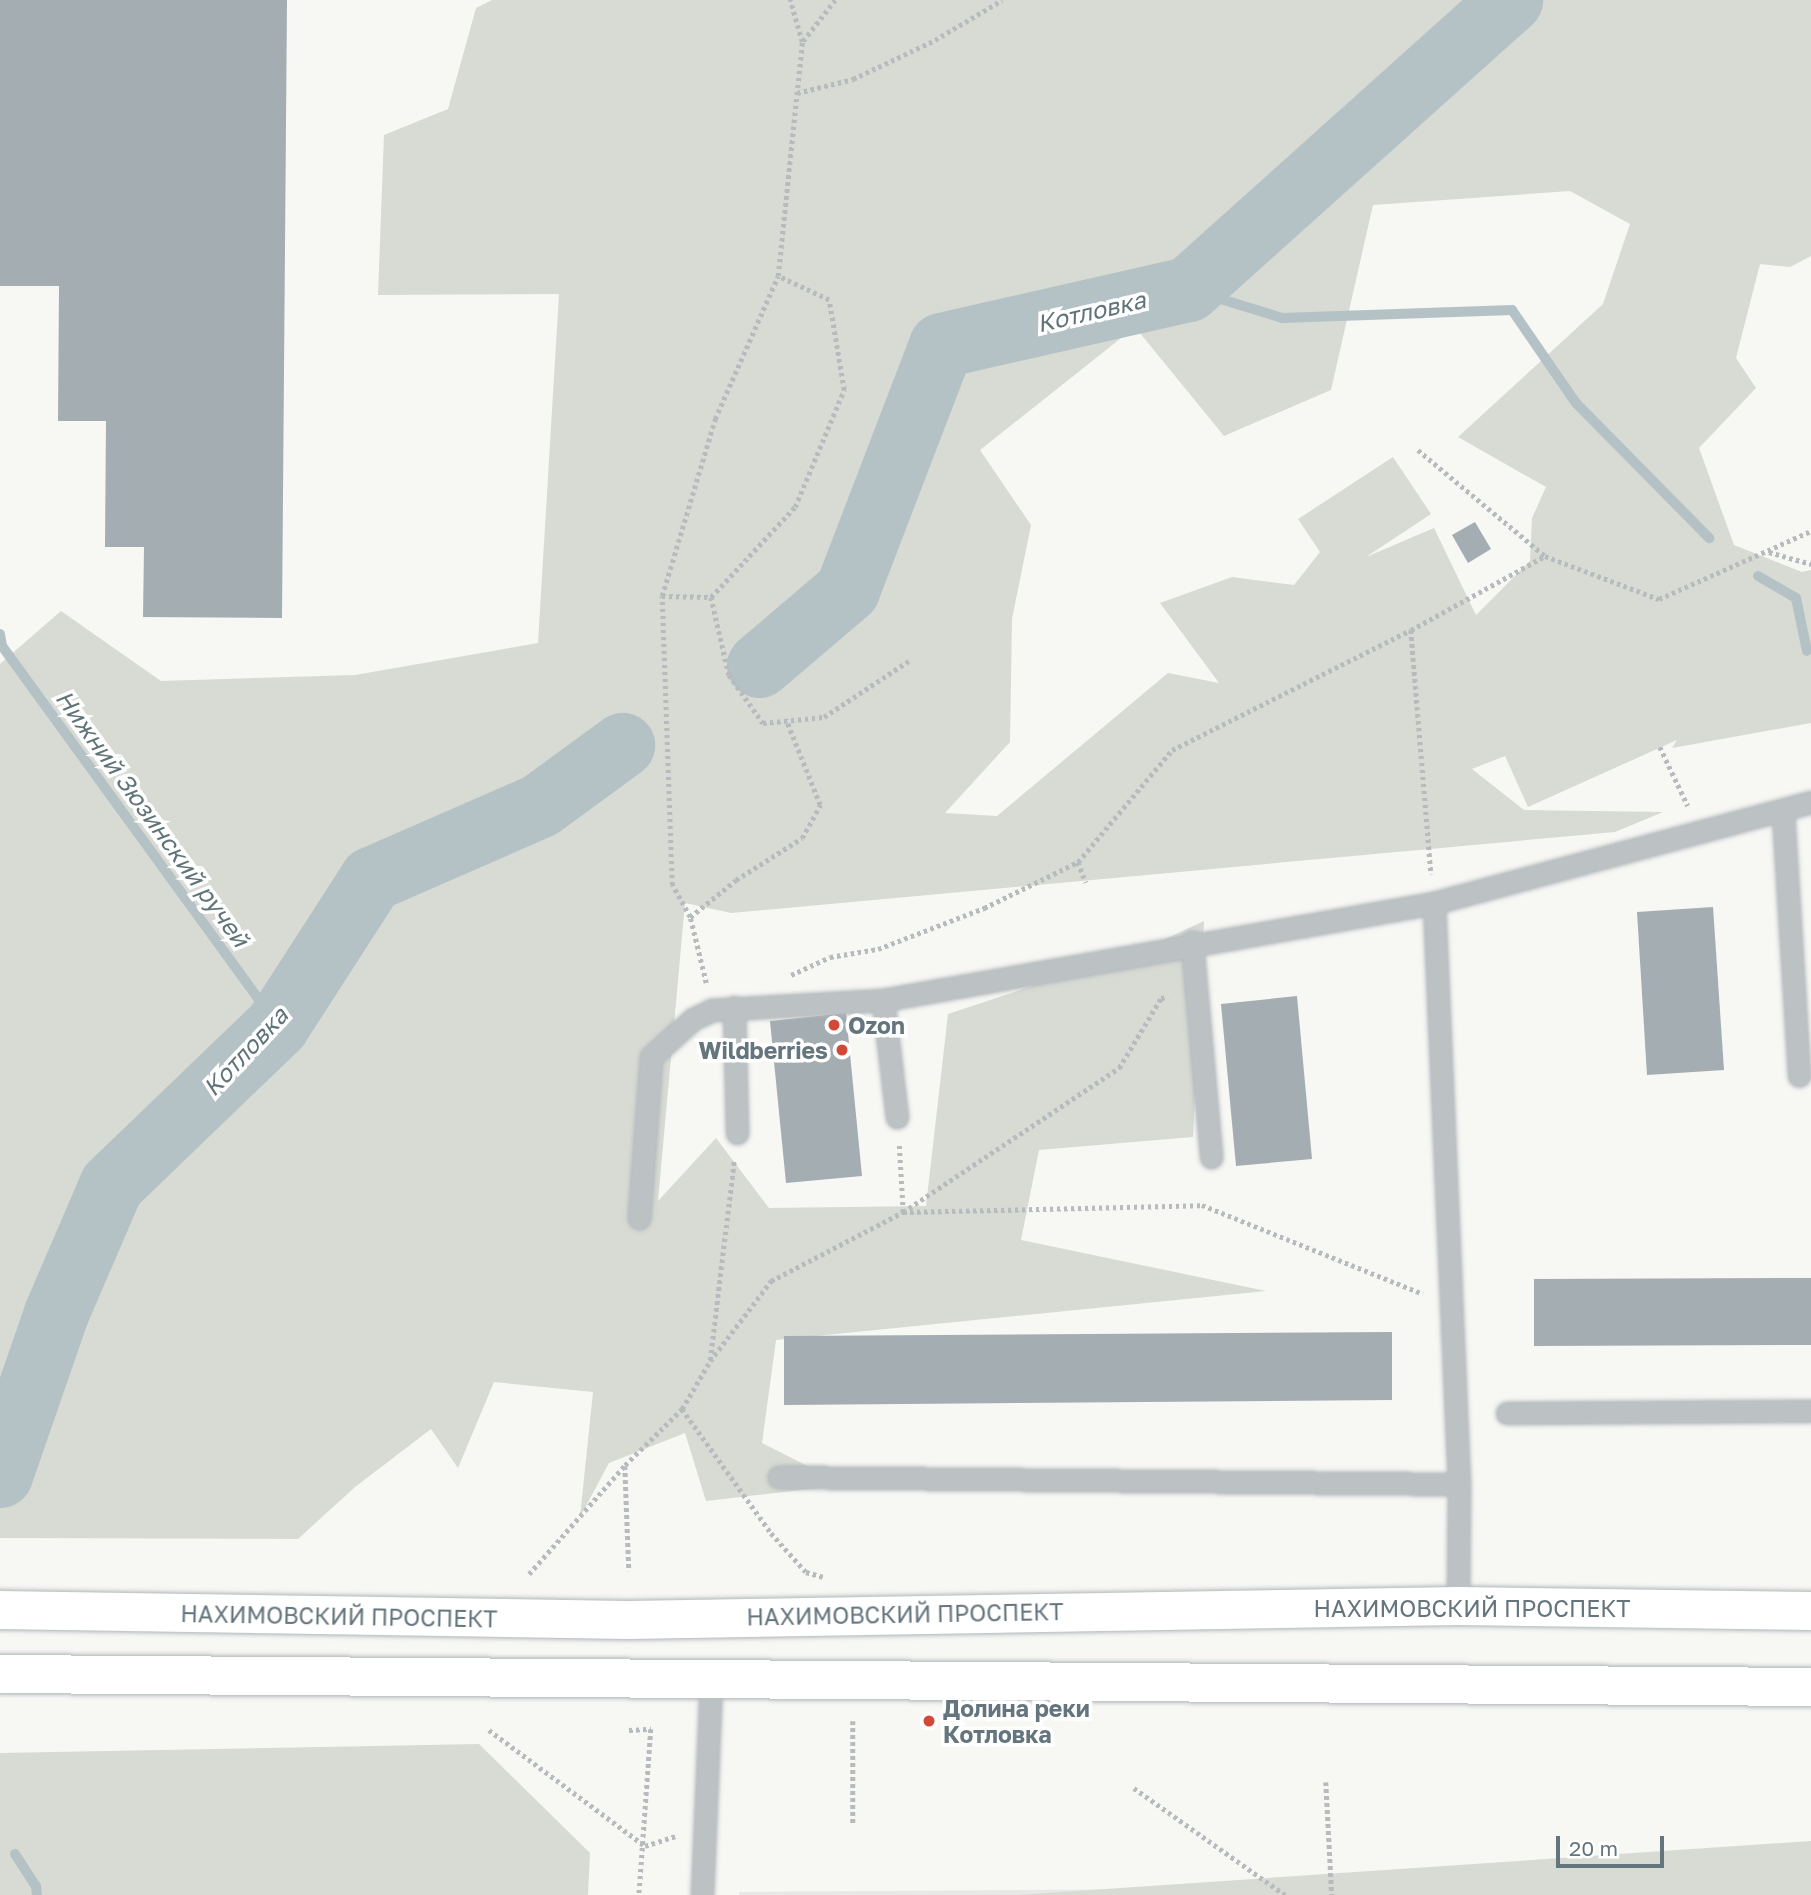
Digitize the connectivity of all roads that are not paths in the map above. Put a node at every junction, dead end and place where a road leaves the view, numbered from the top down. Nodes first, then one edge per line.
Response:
1 (1811, 802) edge
2 (1783, 812) junction
3 (1434, 903) junction
4 (1192, 942) junction
5 (883, 1000) junction
6 (734, 1007) junction
7 (1799, 1076) dead end
8 (897, 1117) road end
9 (737, 1133) road end
10 (1211, 1157) dead end
11 (639, 1218) dead end
12 (1811, 1411) edge
13 (1507, 1413) dead end
14 (779, 1477) dead end
15 (1459, 1484) junction
16 (1458, 1606) junction
17 (0, 1611) edge
18 (1811, 1611) edge
19 (0, 1674) edge
20 (711, 1681) junction
21 (1811, 1687) edge
22 (702, 1895) edge

1 - 2 lane
2 - 3 lane
2 - 7 lane
3 - 4 lane
3 - 15 lane
4 - 5 lane
4 - 10 lane
5 - 6 lane
5 - 8 lane
6 - 9 lane
6 - 11 lane
12 - 13 lane
14 - 15 lane
15 - 16 lane
16 - 17 main road, НАХИМОВСКИЙ ПРОСПЕКТ
16 - 18 main road, НАХИМОВСКИЙ ПРОСПЕКТ
19 - 20 main road
20 - 21 main road
20 - 22 lane

